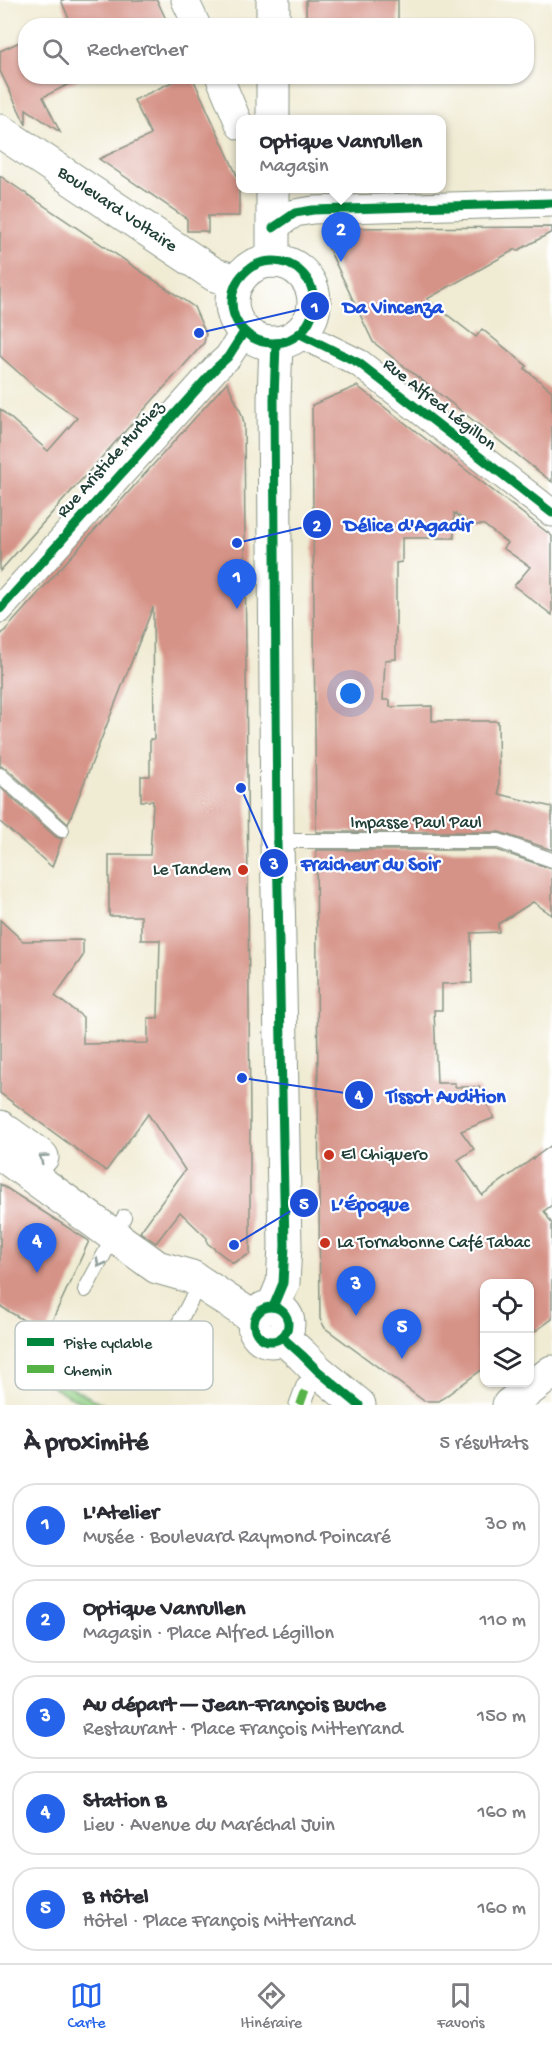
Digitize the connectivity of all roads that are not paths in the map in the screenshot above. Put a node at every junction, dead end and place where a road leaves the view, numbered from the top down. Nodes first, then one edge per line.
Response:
1 (185, 0) edge
2 (273, 0) edge
3 (193, 18) edge
4 (273, 18) edge
5 (222, 84) edge
6 (273, 84) edge
7 (273, 115) edge
8 (236, 116) edge
9 (0, 131) edge
10 (273, 193) edge
11 (552, 203) edge
12 (273, 228) junction
13 (273, 261) junction
14 (238, 281) junction
15 (244, 332) junction
16 (288, 338) junction
17 (552, 513) edge
18 (0, 609) edge
19 (0, 776) edge
20 (62, 830) dead end
21 (277, 841) junction
22 (552, 860) edge
23 (0, 1127) edge
24 (0, 1154) edge
25 (119, 1227) junction
26 (196, 1280) junction
27 (85, 1290) dead end
28 (178, 1321) edge
29 (270, 1321) junction
30 (552, 1372) edge
31 (359, 1405) edge
32 (509, 1405) edge

1 - 3 street
2 - 4 street
5 - 8 street
6 - 7 street
9 - 14 street, Boulevard Voltaire
10 - 12 street
11 - 12 street
12 - 13 street
13 - 14 street
13 - 16 street
14 - 15 street
15 - 16 street
15 - 18 street, Rue Aristide Hurbiez
16 - 17 street, Rue Alfred Légillon
16 - 21 street
19 - 20 lane
21 - 22 lane, Impasse Paul Paul
21 - 29 street
25 -> 23 street
24 - 25 street
25 - 26 street
25 -> 27 lane
26 - 28 lane
26 - 29 street
29 - 31 street
30 - 32 street

